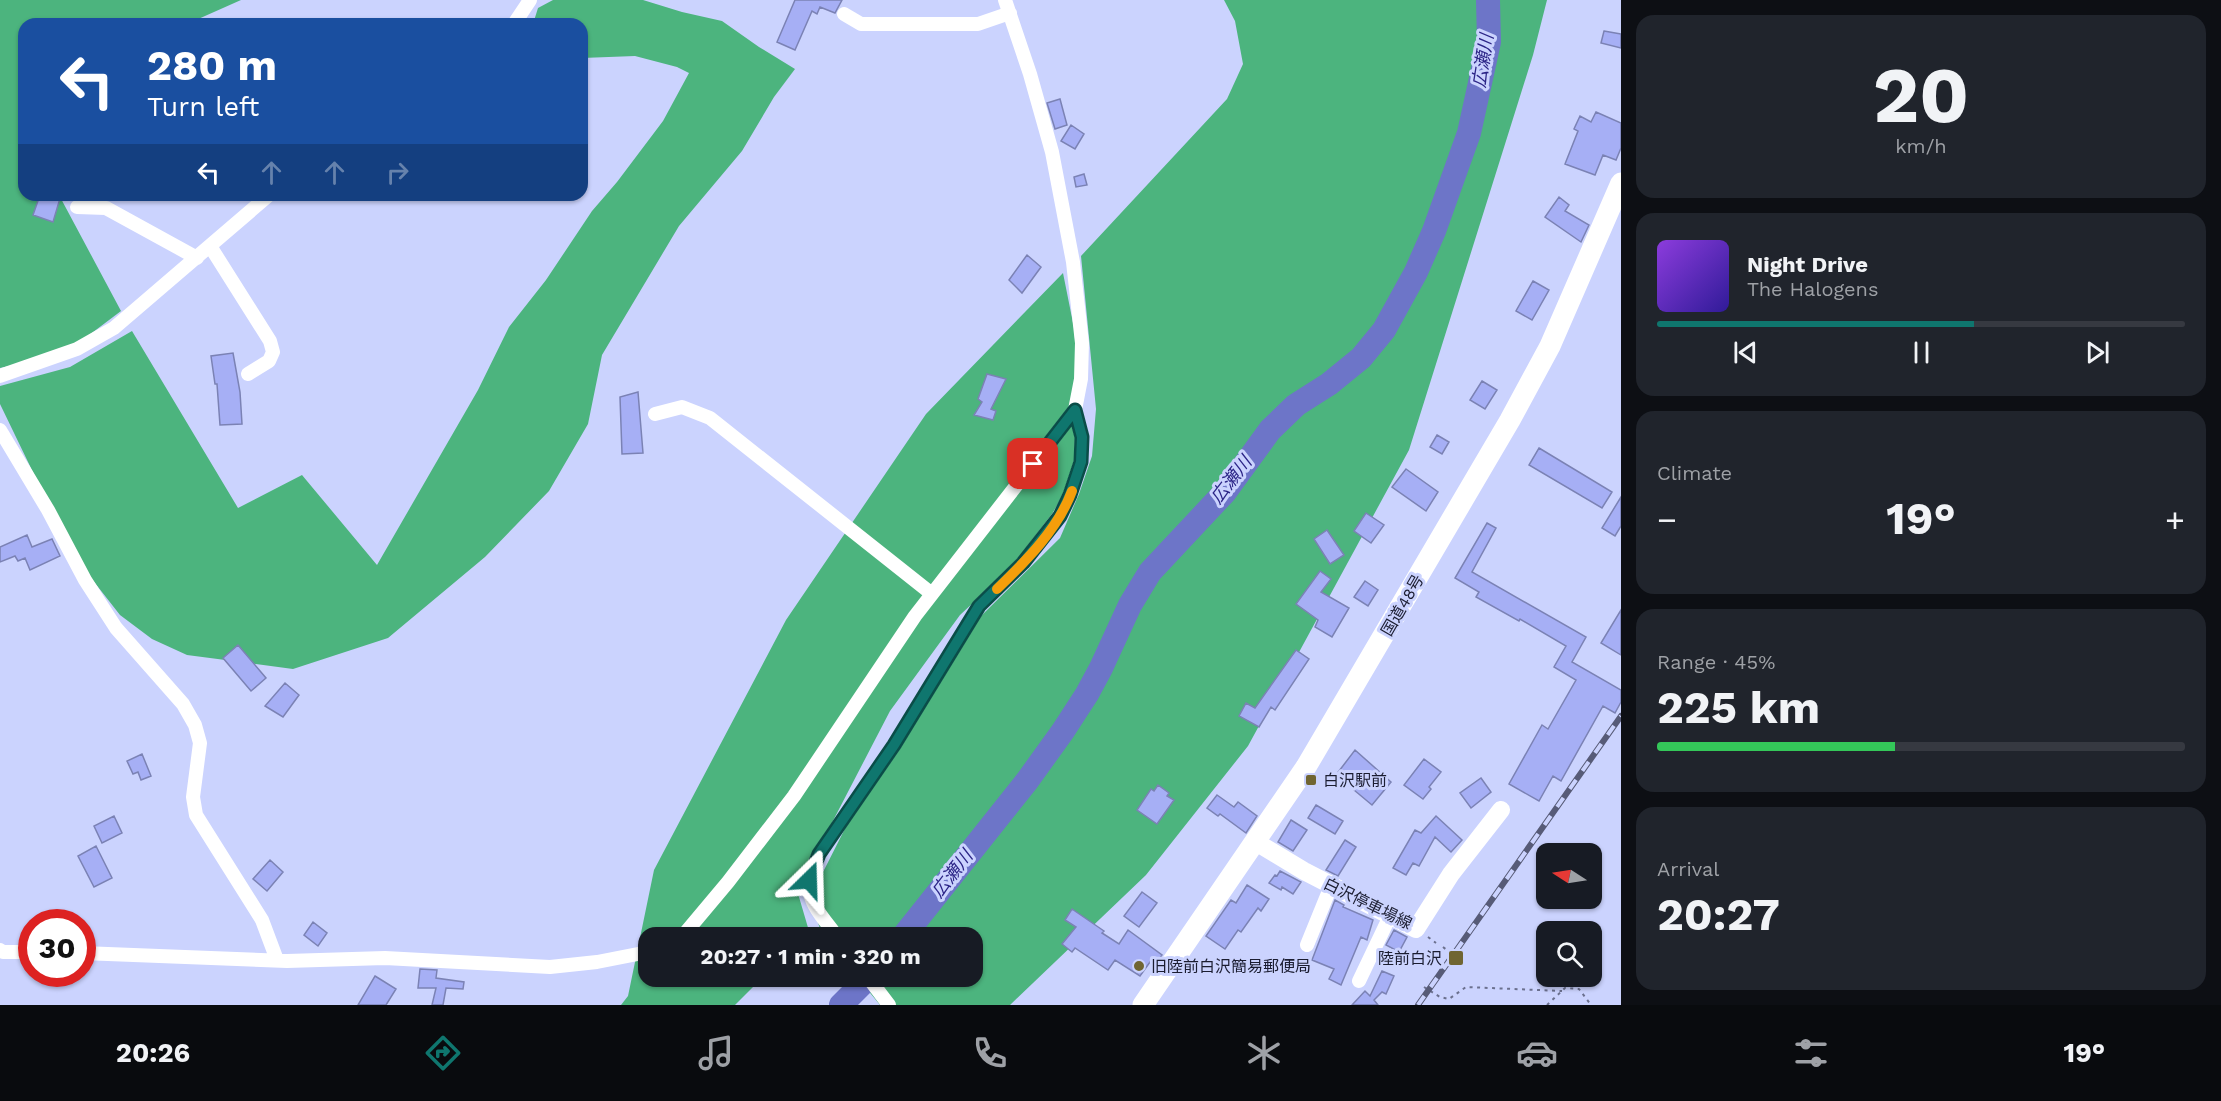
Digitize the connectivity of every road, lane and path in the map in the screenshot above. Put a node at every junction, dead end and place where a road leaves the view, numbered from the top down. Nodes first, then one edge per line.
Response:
1 (530, 0) edge
2 (1008, 6) edge
3 (844, 14) dead end
4 (518, 18) edge
5 (1621, 183) edge
6 (262, 201) edge
7 (77, 207) dead end
8 (210, 246) junction
9 (197, 258) junction
10 (248, 374) dead end
11 (0, 376) edge
12 (1075, 410) junction
13 (655, 414) dead end
14 (0, 430) edge
15 (932, 594) junction
16 (1501, 810) dead end
17 (1256, 842) junction
18 (1331, 886) junction
19 (1390, 915) junction
20 (690, 927) edge
21 (830, 927) edge
22 (1307, 945) dead end
23 (1443, 947) dead end
24 (0, 950) edge
25 (1448, 951) dead end
26 (18, 952) edge
27 (96, 954) edge
28 (638, 954) edge
29 (277, 960) junction
30 (1359, 981) dead end
31 (875, 987) edge
32 (1424, 987) dead end
33 (1562, 991) junction
34 (889, 1005) edge
35 (1143, 1005) edge
36 (1547, 1005) edge
37 (1591, 1005) edge

1 - 4 street
2 - 3 street
2 - 12 street
5 - 17 highway, 国道48号
6 - 8 street
7 - 9 street
8 - 9 street
8 - 10 street
9 - 11 street
12 - 15 street
12 - 21 street
13 - 15 street
14 - 29 street
15 - 20 street
16 - 19 main road, 白沢停車場線
17 - 18 main road, 白沢停車場線
17 - 35 highway, 国道48号
18 - 19 main road, 白沢停車場線
18 - 22 street
19 - 30 street
23 - 25 path
24 - 26 street
27 - 29 street
28 - 29 street
31 - 34 street
32 - 33 path
33 - 36 path
33 - 37 path

